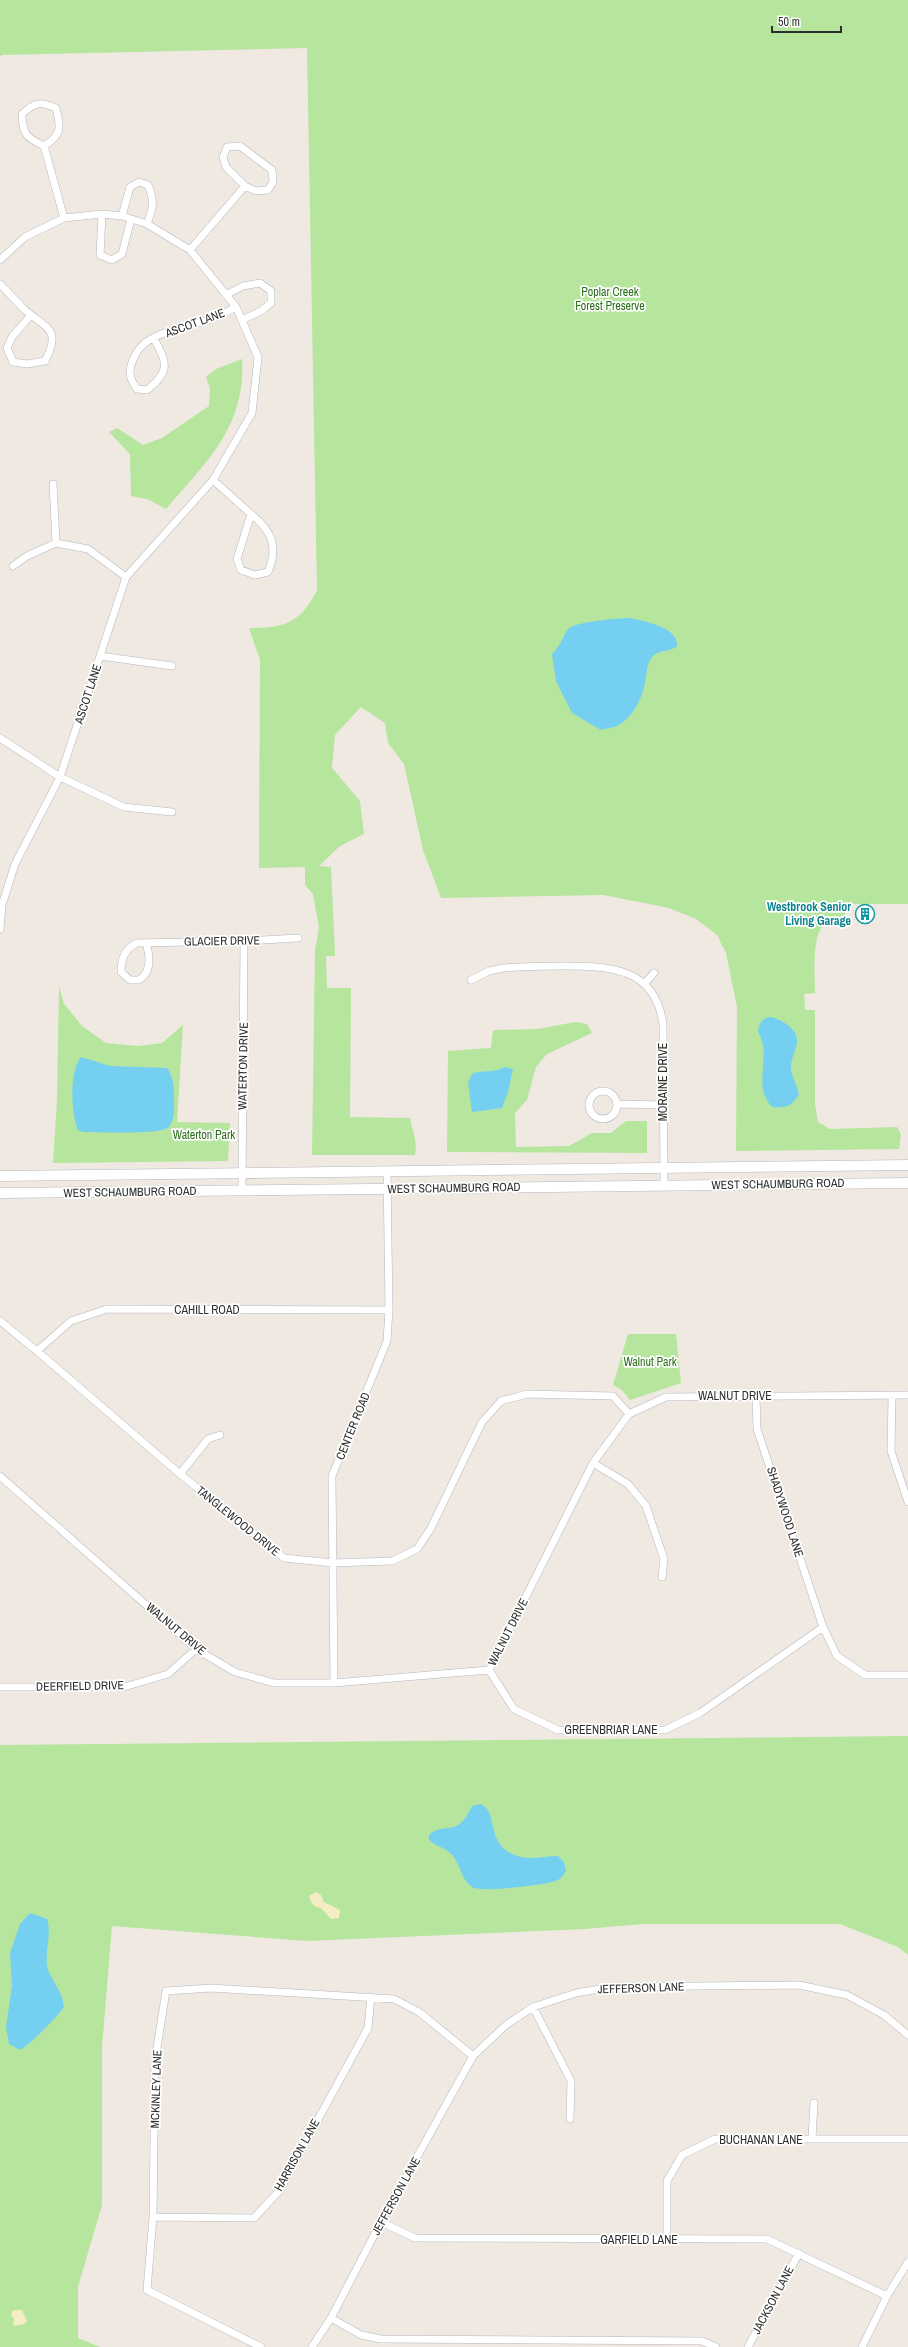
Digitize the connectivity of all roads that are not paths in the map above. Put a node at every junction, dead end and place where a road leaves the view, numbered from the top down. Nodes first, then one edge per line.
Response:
1 (44, 146) junction
2 (245, 186) junction
3 (102, 214) junction
4 (122, 216) junction
5 (64, 218) junction
6 (131, 219) junction
7 (147, 224) junction
8 (190, 250) junction
9 (0, 260) edge
10 (0, 284) edge
11 (226, 295) junction
12 (236, 307) junction
13 (31, 315) junction
14 (242, 320) junction
15 (154, 339) junction
16 (213, 480) junction
17 (53, 484) dead end
18 (251, 514) junction
19 (56, 543) junction
20 (13, 566) dead end
21 (126, 577) junction
22 (100, 656) junction
23 (172, 666) dead end
24 (0, 738) edge
25 (60, 777) junction
26 (172, 812) dead end
27 (0, 929) edge
28 (298, 938) dead end
29 (244, 942) junction
30 (146, 943) junction
31 (654, 973) dead end
32 (471, 980) dead end
33 (644, 984) junction
34 (618, 1104) junction
35 (663, 1105) junction
36 (908, 1165) edge
37 (663, 1168) junction
38 (387, 1171) junction
39 (242, 1173) junction
40 (0, 1176) edge
41 (908, 1183) edge
42 (664, 1185) junction
43 (387, 1189) junction
44 (242, 1190) junction
45 (0, 1193) edge
46 (389, 1310) junction
47 (0, 1321) edge
48 (38, 1350) junction
49 (892, 1395) junction
50 (908, 1395) edge
51 (756, 1396) junction
52 (629, 1414) junction
53 (220, 1435) dead end
54 (593, 1464) junction
55 (180, 1474) junction
56 (0, 1476) edge
57 (908, 1502) edge
58 (333, 1563) junction
59 (662, 1577) dead end
60 (823, 1627) junction
61 (196, 1649) junction
62 (489, 1670) junction
63 (908, 1675) edge
64 (334, 1683) junction
65 (0, 1687) edge
66 (371, 1997) junction
67 (533, 2007) junction
68 (908, 2035) edge
69 (473, 2056) junction
70 (814, 2103) dead end
71 (570, 2119) dead end
72 (812, 2139) junction
73 (908, 2139) edge
74 (153, 2217) junction
75 (381, 2222) junction
76 (667, 2240) junction
77 (799, 2253) junction
78 (908, 2262) edge
79 (888, 2296) junction
80 (331, 2318) junction
81 (261, 2347) edge
82 (312, 2347) edge
83 (716, 2347) edge
84 (748, 2347) edge
85 (862, 2347) edge

1 - 1 street
1 - 5 street
2 - 2 street
2 - 8 street
3 - 4 street, ASCOT LANE
3 - 5 street, ASCOT LANE
3 - 6 street
4 - 6 street, ASCOT LANE
4 - 7 street
5 - 9 street, ASCOT LANE
6 - 7 street, ASCOT LANE
7 - 8 street, ASCOT LANE
8 - 11 street, ASCOT LANE
10 - 13 street
11 - 12 street, ASCOT LANE
11 - 14 street, ASCOT LANE
12 - 14 street, ASCOT LANE
12 - 15 street, ASCOT LANE
13 - 13 street
14 - 16 street, ASCOT LANE
15 - 15 street, ASCOT LANE
16 - 18 street
16 - 21 street, ASCOT LANE
17 - 19 street
18 - 18 street
19 - 20 street
19 - 21 street
21 - 22 street, ASCOT LANE
22 - 23 street
22 - 25 street, ASCOT LANE
24 - 25 street
25 - 26 street
25 - 27 street, ASCOT LANE
28 - 29 street, GLACIER DRIVE
29 - 30 street, GLACIER DRIVE
29 - 39 street, WATERTON DRIVE
30 - 30 street, GLACIER DRIVE
31 - 33 street
32 - 33 street, MORAINE DRIVE
33 - 35 street, MORAINE DRIVE
34 - 34 street
34 - 35 street
35 - 37 street, MORAINE DRIVE
36 - 37 main road, WEST SCHAUMBURG ROAD
37 - 38 main road, WEST SCHAUMBURG ROAD
37 - 42 street, MORAINE DRIVE
38 - 39 main road, WEST SCHAUMBURG ROAD
38 - 43 street, CENTER ROAD
39 - 40 main road, WEST SCHAUMBURG ROAD
39 - 44 street, WATERTON DRIVE
41 - 42 main road, WEST SCHAUMBURG ROAD
42 - 43 main road, WEST SCHAUMBURG ROAD
43 - 44 main road, WEST SCHAUMBURG ROAD
43 - 46 street, CENTER ROAD
44 - 45 main road, WEST SCHAUMBURG ROAD
46 - 48 street, CAHILL ROAD
46 - 58 street, CENTER ROAD
47 - 48 street, TANGLEWOOD DRIVE
48 - 55 street, TANGLEWOOD DRIVE
49 - 50 street, WALNUT DRIVE
49 - 51 street, WALNUT DRIVE
49 - 57 street
51 - 52 street, WALNUT DRIVE
51 - 60 street, SHADYWOOD LANE
52 - 54 street, WALNUT DRIVE
52 - 58 street, TANGLEWOOD DRIVE
53 - 55 street
54 - 59 street
54 - 62 street, WALNUT DRIVE
55 - 58 street, TANGLEWOOD DRIVE
56 - 61 street, WALNUT DRIVE
58 - 64 street, CENTER ROAD
60 - 62 street, GREENBRIAR LANE
60 - 63 street, SHADYWOOD LANE
61 - 64 street, WALNUT DRIVE
61 - 65 street, DEERFIELD DRIVE
62 - 64 street, WALNUT DRIVE
66 - 69 street, MCKINLEY LANE
66 - 74 street, HARRISON LANE
66 - 74 street, MCKINLEY LANE
67 - 68 street, JEFFERSON LANE
67 - 69 street, JEFFERSON LANE
67 - 71 street
69 - 75 street, JEFFERSON LANE
70 - 72 street
72 - 73 street, BUCHANAN LANE
72 - 76 street, BUCHANAN LANE
74 - 81 street, MCKINLEY LANE
75 - 76 street, GARFIELD LANE
75 - 80 street, JEFFERSON LANE
76 - 77 street, GARFIELD LANE
77 - 79 street, GARFIELD LANE
77 - 84 street, JACKSON LANE
78 - 79 street
79 - 85 street
80 - 82 street, JEFFERSON LANE
80 - 83 street

